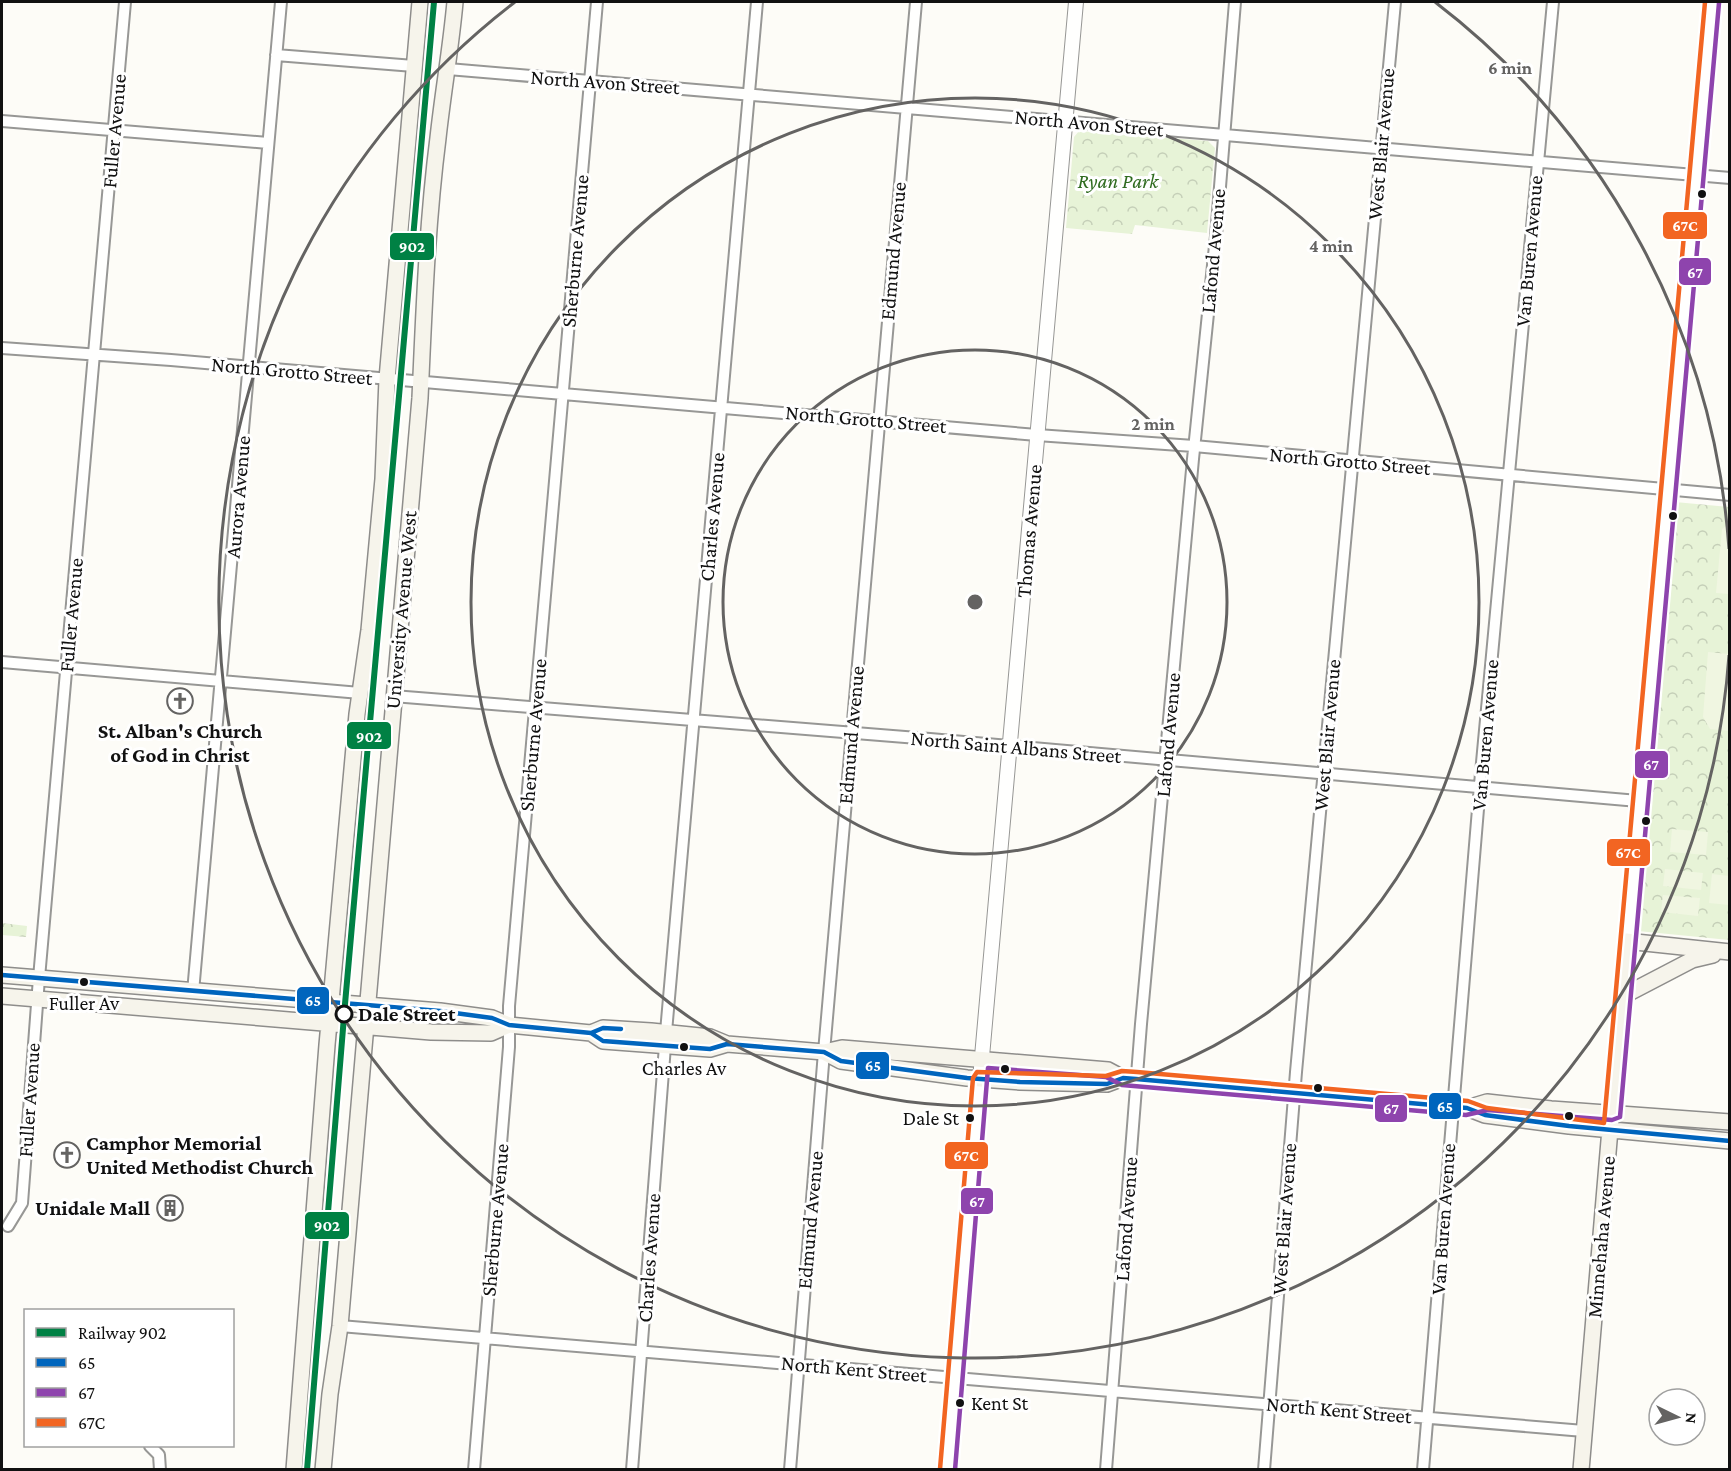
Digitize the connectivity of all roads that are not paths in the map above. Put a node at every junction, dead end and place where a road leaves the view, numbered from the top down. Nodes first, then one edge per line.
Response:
1 (125, 2) edge
2 (281, 2) edge
3 (420, 2) edge
4 (455, 2) edge
5 (597, 2) edge
6 (757, 2) edge
7 (916, 2) edge
8 (1076, 2) edge
9 (1235, 2) edge
10 (1395, 2) edge
11 (1553, 2) edge
12 (1712, 2) edge
13 (276, 55) junction
14 (414, 66) junction
15 (448, 69) junction
16 (590, 81) junction
17 (748, 94) junction
18 (906, 108) junction
19 (2, 121) edge
20 (1065, 121) junction
21 (114, 131) junction
22 (1223, 135) junction
23 (268, 143) junction
24 (1380, 147) junction
25 (1538, 162) junction
26 (1696, 175) junction
27 (1730, 178) edge
28 (2, 348) edge
29 (94, 354) junction
30 (250, 368) junction
31 (387, 379) junction
32 (421, 382) junction
33 (563, 394) junction
34 (721, 408) junction
35 (879, 421) junction
36 (1037, 435) junction
37 (1194, 446) junction
38 (1351, 461) junction
39 (1509, 474) junction
40 (1666, 489) junction
41 (1730, 495) edge
42 (2, 662) edge
43 (66, 667) junction
44 (222, 680) junction
45 (360, 693) junction
46 (393, 696) junction
47 (536, 707) junction
48 (693, 720) junction
49 (851, 733) junction
50 (1009, 746) junction
51 (1165, 759) junction
52 (1324, 773) junction
53 (1480, 787) junction
54 (1638, 801) junction
55 (1626, 941) junction
56 (1727, 952) edge
57 (2, 975) edge
58 (39, 978) junction
59 (193, 992) junction
60 (2, 996) edge
61 (1621, 998) junction
62 (37, 999) junction
63 (332, 1003) junction
64 (367, 1006) junction
65 (330, 1024) junction
66 (509, 1024) junction
67 (364, 1027) junction
68 (666, 1039) junction
69 (824, 1052) junction
70 (981, 1060) junction
71 (1129, 1078) junction
72 (980, 1079) junction
73 (1294, 1093) junction
74 (1459, 1107) junction
75 (1612, 1113) junction
76 (1730, 1122) edge
77 (1611, 1131) junction
78 (1730, 1141) edge
79 (8, 1226) dead end
80 (340, 1326) junction
81 (485, 1338) junction
82 (642, 1352) junction
83 (799, 1364) junction
84 (955, 1377) junction
85 (1113, 1391) junction
86 (1270, 1404) junction
87 (1427, 1418) junction
88 (1584, 1431) junction
89 (151, 1447) edge
90 (160, 1470) edge
91 (294, 1470) edge
92 (323, 1470) edge
93 (474, 1470) edge
94 (632, 1470) edge
95 (790, 1470) edge
96 (947, 1470) edge
97 (1106, 1470) edge
98 (1264, 1470) edge
99 (1423, 1470) edge
100 (1581, 1470) edge

1 - 21 street, Fuller Avenue
2 - 13 street, Aurora Avenue
3 - 14 main road, University Avenue West
4 - 15 main road, University Avenue West
5 - 16 street, Sherburne Avenue
6 - 17 street, Charles Avenue
7 - 18 street, Edmund Avenue
8 - 20 street, Thomas Avenue
9 - 22 street, Lafond Avenue
10 - 24 street, West Blair Avenue
11 - 25 street, Van Buren Avenue
12 - 26 street, Minnehaha Avenue
13 - 14 street
13 - 23 street, Aurora Avenue
14 - 31 main road, University Avenue West
15 - 16 street, North Avon Street
15 - 32 main road, University Avenue West
16 - 17 street, North Avon Street
16 - 33 street, Sherburne Avenue
17 - 18 street, North Avon Street
17 - 34 street, Charles Avenue
18 - 20 street, North Avon Street
18 - 35 street, Edmund Avenue
19 - 21 street
20 - 22 street, North Avon Street
20 - 36 street, Thomas Avenue
21 - 23 street
21 - 29 street, Fuller Avenue
22 - 24 street, North Avon Street
22 - 37 street, Lafond Avenue
23 - 30 street, Aurora Avenue
24 - 25 street, North Avon Street
24 - 38 street, West Blair Avenue
25 - 26 street, North Avon Street
25 - 39 street, Van Buren Avenue
26 - 27 street, North Avon Street
26 - 40 street, Minnehaha Avenue
28 - 29 street, North Grotto Street
29 - 30 street, North Grotto Street
29 - 43 street, Fuller Avenue
30 - 31 street, North Grotto Street
30 - 44 street, Aurora Avenue
31 - 32 street, North Grotto Street
31 - 45 main road, University Avenue West
32 - 33 street, North Grotto Street
32 - 46 main road, University Avenue West
33 - 34 street, North Grotto Street
33 - 47 street, Sherburne Avenue
34 - 35 street, North Grotto Street
34 - 48 street, Charles Avenue
35 - 36 street, North Grotto Street
35 - 49 street, Edmund Avenue
36 - 37 street, North Grotto Street
36 - 50 street, Thomas Avenue
37 - 38 street, North Grotto Street
37 - 51 street, Lafond Avenue
38 - 39 street, North Grotto Street
38 - 52 street, West Blair Avenue
39 - 40 street, North Grotto Street
39 - 53 street, Van Buren Avenue
40 - 41 street, North Grotto Street
40 - 54 street, Minnehaha Avenue
42 - 43 street
43 - 44 street
43 - 58 street, Fuller Avenue
44 - 45 street
44 - 59 street, Aurora Avenue
45 - 63 main road, University Avenue West
46 - 47 street, North Saint Albans Street
46 - 64 main road, University Avenue West
47 - 48 street, North Saint Albans Street
47 - 66 street, Sherburne Avenue
48 - 49 street, North Saint Albans Street
48 - 68 street, Charles Avenue
49 - 50 street, North Saint Albans Street
49 - 69 street, Edmund Avenue
50 - 51 street, North Saint Albans Street
50 - 70 street, Thomas Avenue
51 - 52 street, North Saint Albans Street
51 - 71 street, Lafond Avenue
52 - 53 street, North Saint Albans Street
52 - 73 street, West Blair Avenue
53 - 54 street, North Saint Albans Street
53 - 74 street, Van Buren Avenue
54 - 55 street, Minnehaha Avenue
55 - 56 main road
55 - 61 main road, Minnehaha Avenue
56 - 61 main road
57 - 58 main road
58 - 59 main road
58 - 62 street, Fuller Avenue
59 - 63 main road
60 - 62 main road
61 - 75 main road, Minnehaha Avenue
62 - 65 main road
62 - 79 street, Fuller Avenue
63 - 64 main road
63 - 65 main road, University Avenue West
64 - 66 main road
64 - 67 main road, University Avenue West
65 - 67 main road
65 - 91 main road, University Avenue West
66 - 67 main road
66 - 68 main road
66 - 81 street, Sherburne Avenue
67 - 80 main road, University Avenue West
68 - 69 main road
68 - 82 street, Charles Avenue
69 - 70 main road
69 - 72 main road
69 - 83 street, Edmund Avenue
70 - 71 main road
70 - 72 street, Thomas Avenue
71 - 72 main road
71 - 73 main road
71 - 85 street, Lafond Avenue
72 - 84 street, Thomas Avenue
73 - 74 main road
73 - 86 street, West Blair Avenue
74 - 75 main road
74 - 77 main road
74 - 87 street, Van Buren Avenue
75 - 76 main road
75 - 77 main road, Minnehaha Avenue
77 - 78 main road
77 - 88 main road, Minnehaha Avenue
80 - 81 street, North Kent Street
80 - 92 main road, University Avenue West
81 - 82 street, North Kent Street
81 - 93 street, Sherburne Avenue
82 - 83 street, North Kent Street
82 - 94 street, Charles Avenue
83 - 84 street, North Kent Street
83 - 95 street, Edmund Avenue
84 - 85 street, North Kent Street
84 - 96 street, Thomas Avenue
85 - 86 street, North Kent Street
85 - 97 street, Lafond Avenue
86 - 87 street, North Kent Street
86 - 98 street, West Blair Avenue
87 - 88 street, North Kent Street
87 - 99 street, Van Buren Avenue
88 - 100 main road, Minnehaha Avenue
89 - 90 street

